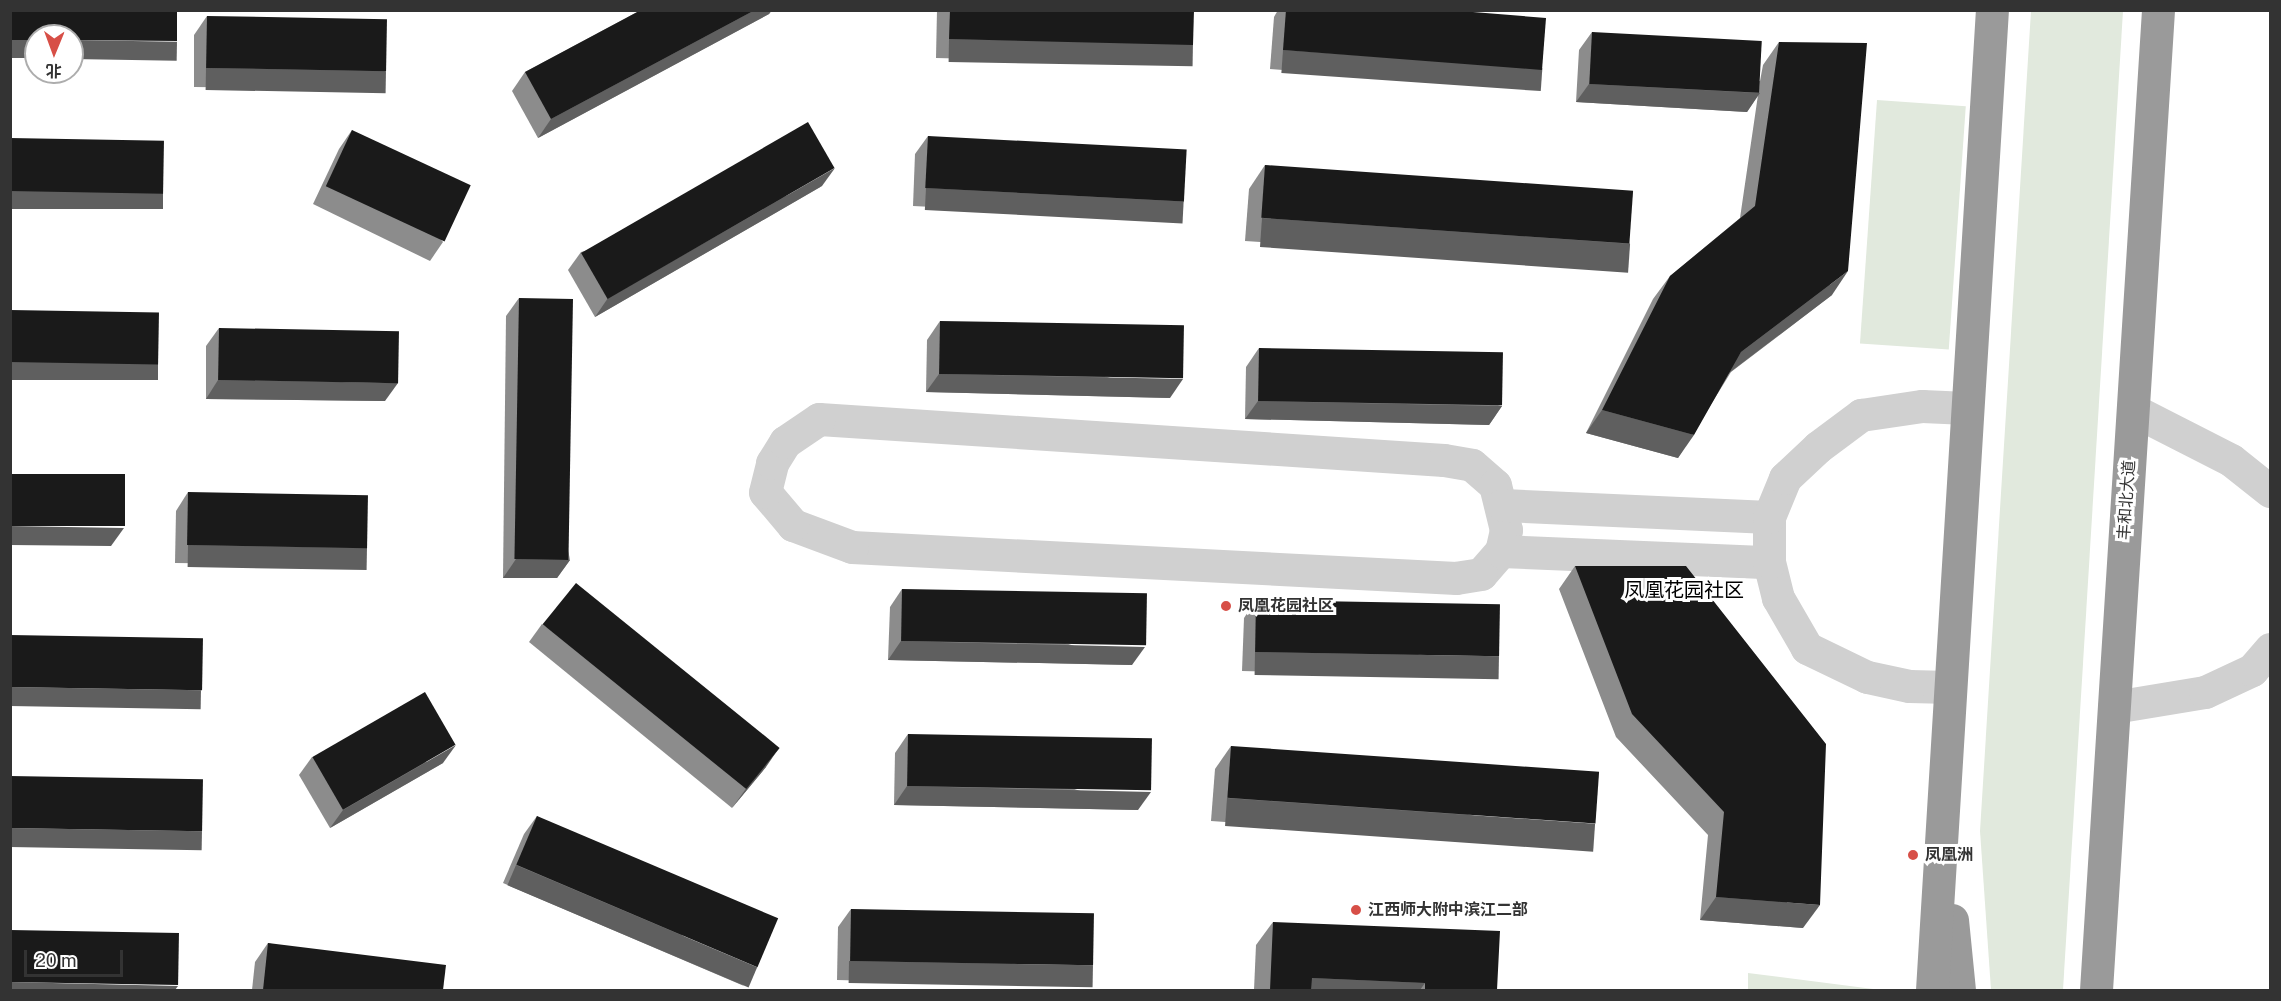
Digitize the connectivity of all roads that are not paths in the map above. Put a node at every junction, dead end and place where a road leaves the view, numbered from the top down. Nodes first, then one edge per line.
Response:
1 (1992, 10) edge
2 (2158, 10) edge
3 (1967, 408) junction
4 (2133, 410) junction
5 (2271, 491) edge
6 (1503, 505) junction
7 (1769, 517) junction
8 (1501, 551) junction
9 (1769, 562) junction
10 (2271, 649) edge
11 (1950, 687) junction
12 (2114, 707) junction
13 (1942, 829) junction
14 (1932, 990) edge
15 (1959, 990) edge
16 (2097, 990) edge

1 - 3 highway
2 - 4 highway, 丰和北大道
3 - 7 street
3 - 11 highway
4 - 5 street
4 - 12 highway, 丰和北大道
6 - 7 street
6 - 8 street
6 - 8 street
7 - 9 street
8 - 9 street
9 - 11 street
10 - 12 street
11 - 13 highway
12 - 16 highway, 丰和北大道
13 - 14 highway
13 - 15 highway

